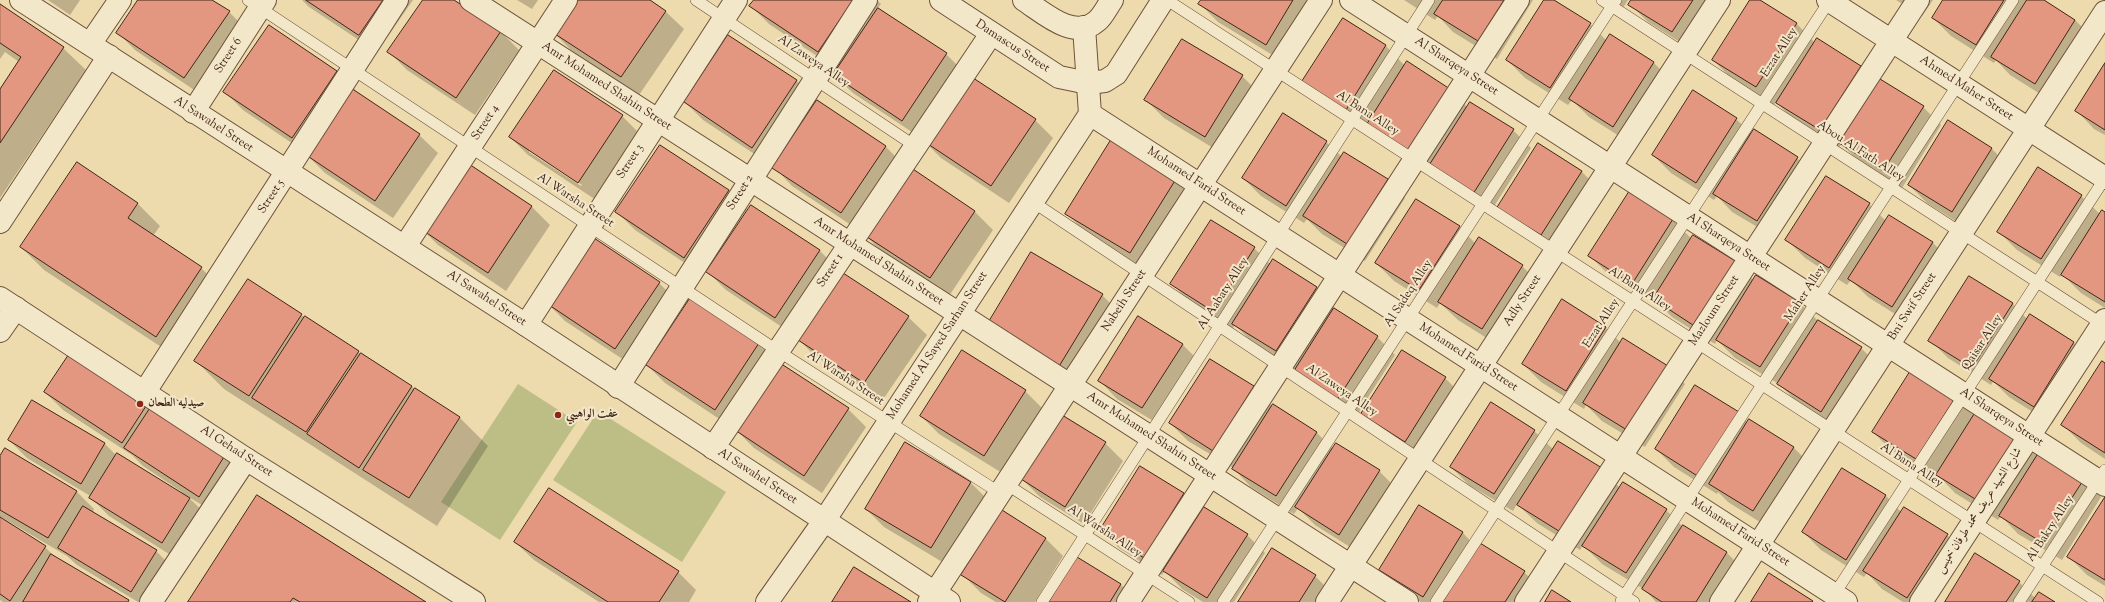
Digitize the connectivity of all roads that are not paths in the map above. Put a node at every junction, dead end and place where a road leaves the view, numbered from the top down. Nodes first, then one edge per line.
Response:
1 (21, 0) edge
2 (120, 0) edge
3 (397, 0) edge
4 (471, 0) edge
5 (566, 0) edge
6 (696, 0) edge
7 (736, 0) edge
8 (866, 0) edge
9 (940, 0) edge
10 (1112, 0) edge
11 (1163, 0) edge
12 (1167, 0) edge
13 (1322, 0) edge
14 (1352, 0) edge
15 (1429, 0) edge
16 (1518, 0) edge
17 (1602, 0) edge
18 (1719, 0) edge
19 (1829, 0) edge
20 (1918, 0) edge
21 (2013, 0) edge
22 (2099, 0) edge
23 (1032, 2) edge
24 (258, 3) edge
25 (1614, 3) edge
26 (2105, 4) edge
27 (2105, 12) edge
28 (724, 19) junction
29 (1084, 27) junction
30 (991, 34) junction
31 (1406, 35) junction
32 (1891, 41) junction
33 (538, 43) junction
34 (90, 44) junction
35 (1684, 54) junction
36 (108, 56) junction
37 (353, 69) junction
38 (1276, 70) junction
39 (1469, 76) junction
40 (814, 79) junction
41 (1088, 84) junction
42 (1958, 84) junction
43 (1762, 104) junction
44 (193, 112) junction
45 (1090, 114) junction
46 (658, 120) junction
47 (1352, 120) junction
48 (1538, 120) junction
49 (2029, 129) junction
50 (1824, 144) junction
51 (915, 146) junction
52 (470, 147) junction
53 (1414, 160) junction
54 (1610, 167) junction
55 (288, 172) junction
56 (2105, 178) edge
57 (750, 179) junction
58 (1201, 185) junction
59 (1891, 187) junction
60 (1032, 202) junction
61 (1483, 204) junction
62 (1688, 217) junction
63 (0, 222) edge
64 (589, 226) junction
65 (1961, 233) junction
66 (1278, 235) junction
67 (849, 244) junction
68 (405, 246) junction
69 (1555, 251) junction
70 (1750, 257) junction
71 (1142, 274) junction
72 (1340, 275) junction
73 (2037, 282) junction
74 (681, 287) junction
75 (1818, 300) junction
76 (1633, 301) junction
77 (8, 303) edge
78 (959, 314) junction
79 (1408, 319) junction
80 (2104, 323) edge
81 (526, 325) junction
82 (1219, 326) junction
83 (0, 331) edge
84 (1695, 342) junction
85 (1888, 345) junction
86 (778, 351) junction
87 (1280, 366) junction
88 (1480, 366) junction
89 (1070, 385) junction
90 (1762, 385) junction
91 (618, 387) junction
92 (144, 393) junction
93 (1965, 394) junction
94 (1347, 411) junction
95 (1558, 416) junction
96 (889, 422) junction
97 (1832, 431) junction
98 (1149, 436) junction
99 (2029, 436) junction
100 (713, 448) junction
101 (1620, 456) junction
102 (246, 459) junction
103 (1420, 460) junction
104 (1210, 476) junction
105 (2103, 479) edge
106 (1909, 480) junction
107 (1003, 488) junction
108 (1688, 500) junction
109 (1496, 510) junction
110 (1277, 519) junction
111 (824, 521) junction
112 (1974, 522) junction
113 (1086, 535) junction
114 (1758, 545) junction
115 (1559, 552) junction
116 (1350, 566) junction
117 (2042, 566) junction
118 (1146, 574) junction
119 (937, 599) edge
120 (1627, 600) edge
121 (1837, 600) edge
122 (152, 602) edge
123 (474, 602) edge
124 (767, 602) edge
125 (1042, 602) edge
126 (1128, 602) edge
127 (1189, 602) edge
128 (1223, 602) edge
129 (1327, 602) edge
130 (1407, 602) edge
131 (1436, 602) edge
132 (1526, 602) edge
133 (1721, 602) edge
134 (1921, 602) edge
135 (2020, 602) edge
136 (2098, 602) edge

1 - 34 street, Al Sawahel Street
2 - 34 street
3 - 37 street, Street 5
4 - 33 street, Amr Mohamed Shahin Street
5 - 33 street, Street 4
6 - 28 lane, Al Zaweya Alley
7 - 28 street, Street 3
8 - 40 street, Street 2
9 - 30 street, Damascus Street
10 - 29 street
11 - 41 street
12 - 38 lane, Al Bana Alley
13 - 38 street, Nabeih Street
14 - 31 street, Al Sharqeya Street
15 - 31 lane, Al Aabaty Alley
16 - 39 street
17 - 25 lane, Abou Al Fath Alley
18 - 35 street, Adly Street
19 - 32 street, Ahmed Maher Street
19 - 43 lane, Ezzat Alley
20 - 32 street, Mazloum Street
21 - 42 lane, Maher Alley
22 - 26 lane
23 - 29 street
24 - 37 lane, Al Warsha Street
24 - 44 street, Street 6
25 - 35 lane, Abou Al Fath Alley
25 - 48 lane, Al Sadeq Alley
27 - 49 street, Bni Swif Street
28 - 40 lane, Al Zaweya Alley
28 - 46 street, Street 3
29 - 41 street
30 - 41 street, Damascus Street
30 - 51 street, Street 1
31 - 39 street, Al Sharqeya Street
31 - 47 lane, Al Aabaty Alley
32 - 42 street, Ahmed Maher Street
32 - 50 street, Mazloum Street
33 - 46 street, Amr Mohamed Shahin Street
33 - 52 street, Street 4
34 - 36 street, Al Sawahel Street
35 - 43 lane, Abou Al Fath Alley
35 - 54 street, Adly Street
36 - 44 street, Al Sawahel Street
36 - 63 street
37 - 52 lane, Al Warsha Street
37 - 55 street, Street 5
38 - 47 lane, Al Bana Alley
38 - 58 street, Nabeih Street
39 - 48 street, Al Sharqeya Street
39 - 53 street
40 - 51 lane, Al Zaweya Alley
40 - 57 street, Street 2
41 - 45 street
42 - 49 street, Ahmed Maher Street
42 - 59 lane, Maher Alley
43 - 50 lane, Abou Al Fath Alley
43 - 62 lane, Ezzat Alley
44 - 55 street, Al Sawahel Street
45 - 58 street, Mohamed Farid Street
45 - 60 street, Mohamed Al Sayed Sarhan Street
46 - 57 street, Amr Mohamed Shahin Street
46 - 64 street, Street 3
47 - 53 lane, Al Bana Alley
47 - 66 lane, Al Aabaty Alley
48 - 54 street, Al Sharqeya Street
48 - 61 lane, Al Sadeq Alley
49 - 56 street, Ahmed Maher Street
49 - 65 street, Bni Swif Street
50 - 59 lane, Abou Al Fath Alley
50 - 70 street, Mazloum Street
51 - 67 street, Street 1
52 - 64 lane, Al Warsha Street
52 - 68 street, Street 4
53 - 61 lane, Al Bana Alley
53 - 72 street
54 - 62 street, Al Sharqeya Street
54 - 69 street, Adly Street
55 - 68 street, Al Sawahel Street
55 - 92 street, Street 5
56 - 73 lane, Qaisar Alley
57 - 67 street, Amr Mohamed Shahin Street
57 - 74 street, Street 2
58 - 66 street, Mohamed Farid Street
58 - 71 street, Nabeih Street
59 - 65 lane, Abou Al Fath Alley
59 - 75 lane, Maher Alley
60 - 71 lane, Al Zaweya Alley
60 - 78 street, Mohamed Al Sayed Sarhan Street
61 - 69 lane, Al Bana Alley
61 - 79 lane, Al Sadeq Alley
62 - 70 street, Al Sharqeya Street
62 - 76 lane, Ezzat Alley
64 - 74 lane, Al Warsha Street
64 - 81 street, Street 3
65 - 73 lane, Abou Al Fath Alley
65 - 85 street, Bni Swif Street
66 - 72 street, Mohamed Farid Street
66 - 82 lane, Al Aabaty Alley
67 - 78 street, Amr Mohamed Shahin Street
67 - 86 street, Street 1
68 - 81 street, Al Sawahel Street
69 - 76 lane, Al Bana Alley
69 - 88 street, Adly Street
70 - 75 street, Al Sharqeya Street
70 - 84 street, Mazloum Street
71 - 82 lane, Al Zaweya Alley
71 - 89 street, Nabeih Street
72 - 79 street, Mohamed Farid Street
72 - 87 street
73 - 80 lane, Abou Al Fath Alley
73 - 93 lane, Qaisar Alley
74 - 86 lane, Al Warsha Street
74 - 91 street, Street 2
75 - 85 street, Al Sharqeya Street
75 - 90 lane, Maher Alley
76 - 84 lane, Al Bana Alley
76 - 95 lane, Ezzat Alley
77 - 83 street
77 - 92 street, Al Gehad Street
78 - 89 street, Amr Mohamed Shahin Street
78 - 96 street, Mohamed Al Sayed Sarhan Street
79 - 88 street, Mohamed Farid Street
79 - 94 lane, Al Sadeq Alley
80 - 99 street, شارع الشهيد عريف محمد طرفان خميس
81 - 91 street, Al Sawahel Street
82 - 87 lane, Al Zaweya Alley
82 - 98 lane, Al Aabaty Alley
84 - 90 lane, Al Bana Alley
84 - 101 street, Mazloum Street
85 - 93 street, Al Sharqeya Street
85 - 97 street, Bni Swif Street
86 - 96 lane, Al Warsha Street
86 - 100 street, Street 1
87 - 94 lane, Al Zaweya Alley
87 - 104 street
88 - 95 street, Mohamed Farid Street
88 - 103 street, Adly Street
89 - 98 street, Amr Mohamed Shahin Street
89 - 107 street, Nabeih Street
90 - 97 lane, Al Bana Alley
90 - 108 lane, Maher Alley
91 - 100 street, Al Sawahel Street
92 - 102 street, Al Gehad Street
93 - 99 street, Al Sharqeya Street
93 - 106 lane, Qaisar Alley
94 - 103 lane, Al Zaweya Alley
94 - 110 lane, Al Sadeq Alley
95 - 101 street, Mohamed Farid Street
95 - 109 lane, Ezzat Alley
96 - 107 lane, Al Warsha Alley
96 - 111 street, Mohamed Al Sayed Sarhan Street
97 - 106 lane, Al Bana Alley
97 - 114 street, Bni Swif Street
98 - 104 street, Amr Mohamed Shahin Street
98 - 113 lane, Al Aabaty Alley
99 - 105 street, Al Sharqeya Street
99 - 112 street, شارع الشهيد عريف محمد طرفان خميس
100 - 111 street, Al Sawahel Street
101 - 108 street, Mohamed Farid Street
101 - 115 street, Mazloum Street
102 - 122 street
102 - 123 street, Al Gehad Street
103 - 109 lane, Al Zaweya Alley
103 - 116 street, Adly Street
104 - 110 street, Amr Mohamed Shahin Street
104 - 118 street
105 - 117 lane, Al Bakry Alley
106 - 112 lane, Al Bana Alley
106 - 121 lane, Qaisar Alley
107 - 113 lane, Al Warsha Alley
107 - 119 street, Nabeih Street
108 - 114 street, Mohamed Farid Street
108 - 120 lane, Maher Alley
109 - 115 lane, Al Zaweya Alley
109 - 131 lane, Ezzat Alley
110 - 116 street, Amr Mohamed Shahin Street
110 - 128 lane, Al Sadeq Alley
111 - 119 street, Al Sawahel Street
111 - 124 street, Mohamed Al Sayed Sarhan Street
112 - 117 lane, Al Bana Alley
112 - 134 street, شارع الشهيد عريف محمد طرفان خميس
113 - 118 lane, Al Warsha Alley
113 - 125 lane, Al Aabaty Alley
114 - 121 street, Mohamed Farid Street
114 - 133 street, Bni Swif Street
115 - 120 lane, Al Zaweya Alley
115 - 132 street, Mazloum Street
116 - 129 street, Adly Street
116 - 130 street, Amr Mohamed Shahin Street
117 - 135 lane, Al Bakry Alley
117 - 136 lane, Al Bana Alley
118 - 126 street
118 - 127 lane, Al Warsha Alley

